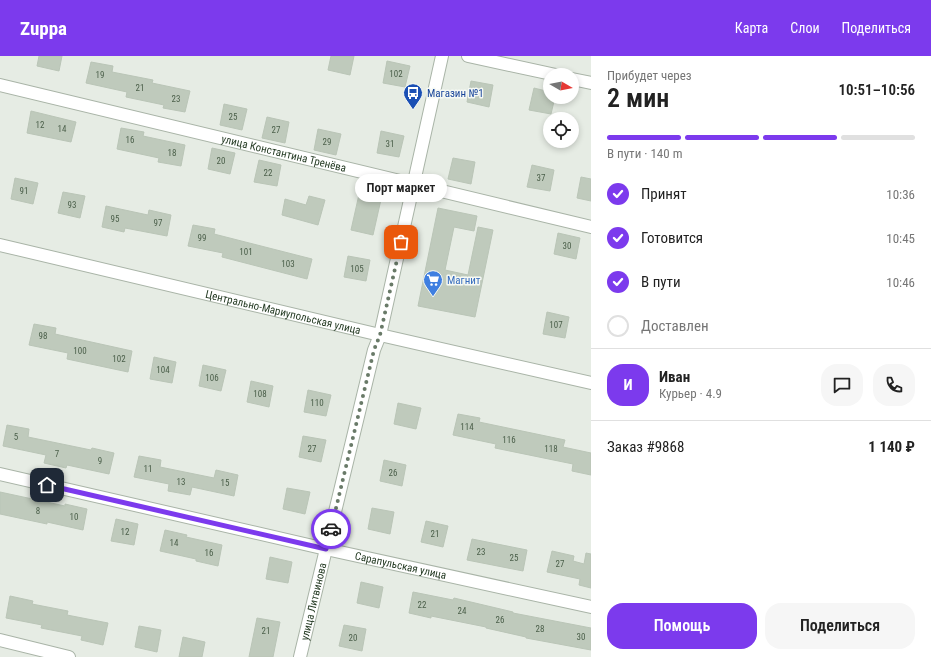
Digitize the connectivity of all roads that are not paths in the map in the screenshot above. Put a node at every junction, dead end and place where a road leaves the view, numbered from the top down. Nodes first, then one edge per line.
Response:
1 (442, 56) edge
2 (468, 56) edge
3 (543, 72) edge
4 (579, 80) edge
5 (591, 83) edge
6 (0, 86) edge
7 (413, 185) junction
8 (591, 227) edge
9 (0, 244) edge
10 (380, 335) junction
11 (591, 383) edge
12 (0, 474) edge
13 (326, 549) junction
14 (591, 607) edge
15 (0, 640) edge
16 (69, 657) edge
17 (300, 657) edge

1 - 7 street, улица Литвинова
2 - 3 street
4 - 5 street
6 - 7 street, улица Константина Тренёва
7 - 8 street, улица Константина Тренёва
7 - 10 street, улица Литвинова
9 - 10 street, Центрально-Мариупольская улица
10 - 11 street, Центрально-Мариупольская улица
10 - 13 street, улица Литвинова
12 - 13 street, Сарапульская улица
13 - 14 street, Сарапульская улица
13 - 17 street, улица Литвинова
15 - 16 street

